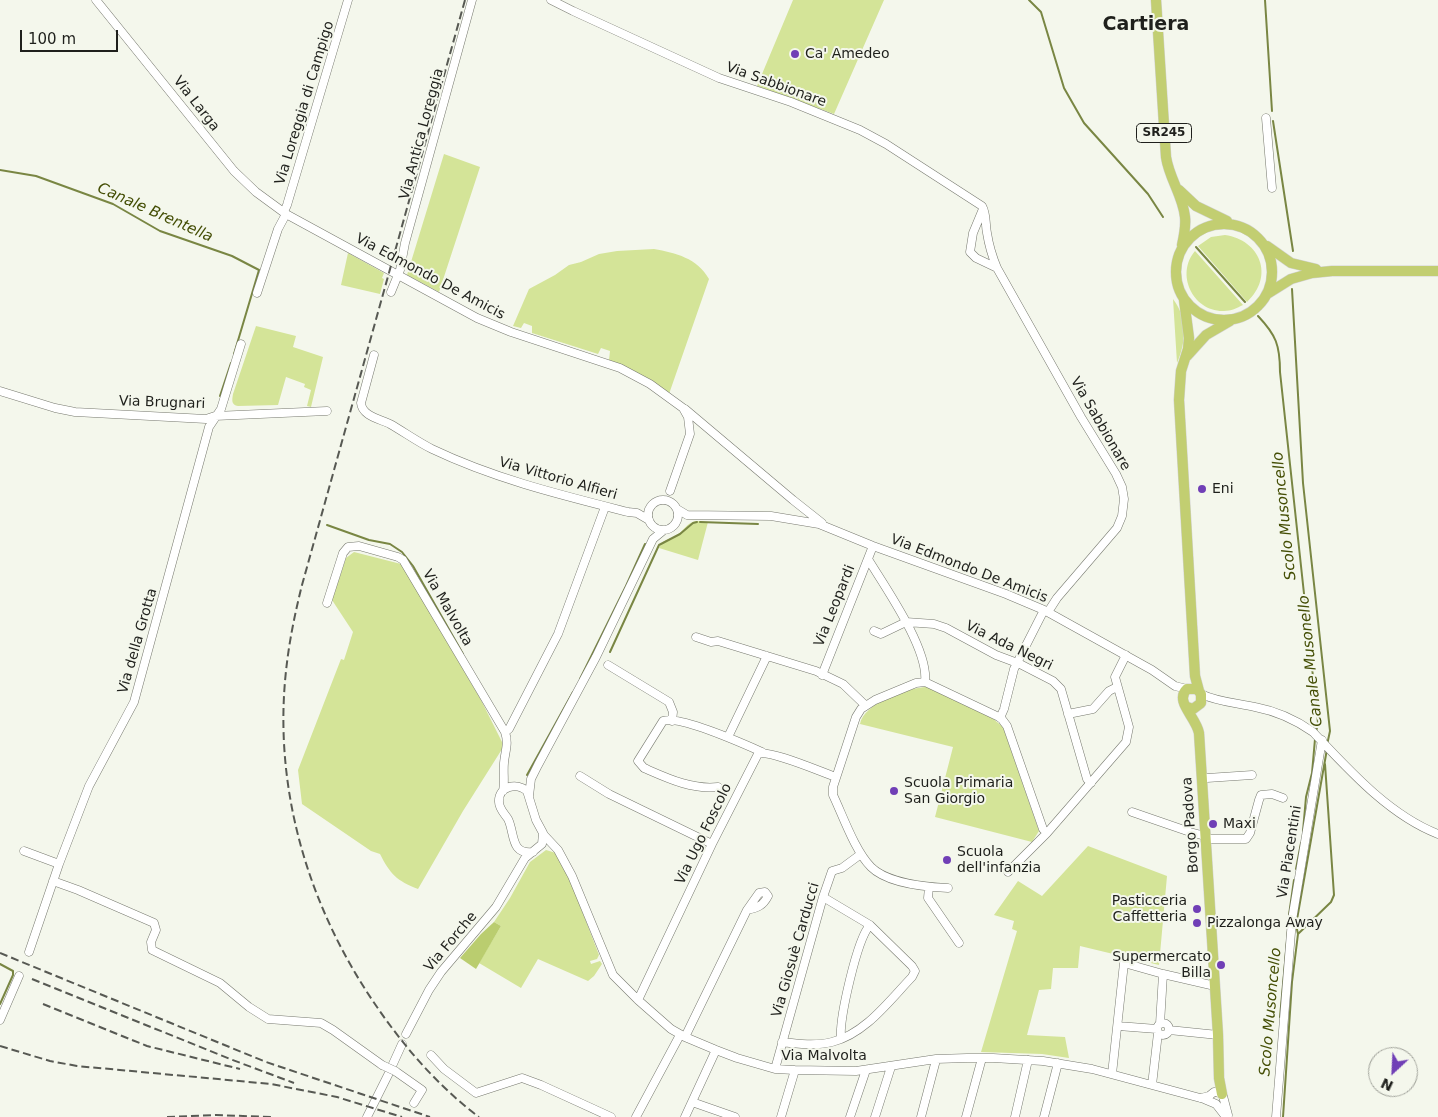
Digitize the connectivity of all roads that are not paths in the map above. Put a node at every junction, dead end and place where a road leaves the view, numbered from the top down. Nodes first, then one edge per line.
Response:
1 (96, 0) edge
2 (348, 0) edge
3 (472, 0) edge
4 (551, 0) edge
5 (1156, 0) edge
6 (1266, 118) dead end
7 (1173, 183) junction
8 (1272, 188) dead end
9 (983, 209) junction
10 (285, 213) junction
11 (1235, 224) junction
12 (1263, 244) junction
13 (1181, 248) junction
14 (997, 268) junction
15 (1332, 271) junction
16 (1438, 271) edge
17 (398, 275) junction
18 (391, 292) dead end
19 (257, 293) dead end
20 (1267, 294) junction
21 (1184, 300) junction
22 (1232, 320) junction
23 (241, 344) dead end
24 (374, 355) dead end
25 (1185, 358) junction
26 (0, 391) edge
27 (677, 404) junction
28 (326, 410) dead end
29 (216, 416) junction
30 (709, 430) junction
31 (690, 435) junction
32 (682, 456) junction
33 (670, 491) junction
34 (661, 500) junction
35 (793, 500) junction
36 (675, 506) junction
37 (605, 507) junction
38 (649, 508) junction
39 (637, 513) junction
40 (686, 515) junction
41 (791, 519) junction
42 (649, 522) junction
43 (676, 523) junction
44 (831, 529) junction
45 (664, 530) junction
46 (653, 539) junction
47 (872, 546) junction
48 (868, 559) junction
49 (327, 603) dead end
50 (1046, 611) junction
51 (906, 622) junction
52 (874, 631) dead end
53 (696, 637) dead end
54 (1126, 655) junction
55 (766, 658) junction
56 (1017, 663) junction
57 (608, 665) dead end
58 (822, 675) junction
59 (1195, 676) junction
60 (925, 682) junction
61 (1172, 683) junction
62 (1117, 687) junction
63 (1187, 689) junction
64 (1200, 699) junction
65 (1184, 704) junction
66 (865, 705) junction
67 (1068, 714) junction
68 (1000, 718) junction
69 (672, 721) junction
70 (1196, 722) junction
71 (504, 732) junction
72 (728, 737) junction
73 (1319, 738) junction
74 (762, 752) junction
75 (1252, 775) dead end
76 (580, 776) dead end
77 (505, 777) junction
78 (836, 778) junction
79 (1207, 778) dead end
80 (531, 779) junction
81 (1091, 783) junction
82 (518, 786) junction
83 (718, 788) dead end
84 (503, 792) junction
85 (530, 796) junction
86 (1283, 798) dead end
87 (1132, 812) dead end
88 (1047, 832) junction
89 (1438, 834) edge
90 (544, 836) junction
91 (1206, 838) junction
92 (712, 844) junction
93 (518, 848) junction
94 (556, 848) junction
95 (536, 850) junction
96 (24, 851) dead end
97 (861, 854) junction
98 (59, 864) junction
99 (518, 868) junction
100 (1008, 872) dead end
101 (53, 881) junction
102 (929, 887) junction
103 (948, 888) dead end
104 (823, 897) junction
105 (747, 910) dead end
106 (870, 925) junction
107 (959, 943) dead end
108 (29, 952) dead end
109 (1163, 974) junction
110 (19, 976) dead end
111 (1214, 986) junction
112 (638, 1000) junction
113 (0, 1020) edge
114 (1118, 1026) junction
115 (1158, 1029) junction
116 (406, 1034) dead end
117 (1218, 1035) junction
118 (683, 1036) junction
119 (841, 1040) junction
120 (782, 1042) junction
121 (402, 1044) dead end
122 (716, 1050) junction
123 (431, 1055) dead end
124 (982, 1058) junction
125 (936, 1060) junction
126 (1028, 1060) junction
127 (1058, 1063) junction
128 (891, 1067) junction
129 (775, 1068) junction
130 (392, 1069) junction
131 (795, 1070) junction
132 (866, 1070) junction
133 (1112, 1074) junction
134 (1152, 1085) junction
135 (1216, 1098) junction
136 (692, 1102) junction
137 (414, 1103) dead end
138 (367, 1117) edge
139 (611, 1117) edge
140 (636, 1117) edge
141 (685, 1117) edge
142 (735, 1117) edge
143 (781, 1117) edge
144 (850, 1117) edge
145 (875, 1117) edge
146 (921, 1117) edge
147 (966, 1117) edge
148 (1014, 1117) edge
149 (1044, 1117) edge
150 (1227, 1117) edge
151 (1276, 1117) edge

1 - 10 street, Via Larga
2 - 10 street, Via Loreggia di Campigo
3 - 17 street, Via Antica Loreggia
4 - 9 street, Via Sabbionare
5 - 7 main road, SR245
6 - 8 street
7 - 11 main road, SR245
7 - 13 main road, SR245
9 - 14 street, Via Sabbionare
9 - 14 street
10 - 17 street, Via Edmondo De Amicis
10 - 19 street, Via Loreggia di Campigo
11 - 12 main road
11 - 13 main road
12 - 15 main road
12 - 20 main road
13 - 21 main road
14 - 50 street, Via Sabbionare
15 - 16 main road
15 - 20 main road
17 - 18 street
17 - 27 street, Via Edmondo De Amicis
20 - 22 main road
21 - 22 main road
21 - 25 main road, Borgo Padova
22 - 25 main road, Borgo Padova
23 - 29 street
24 - 37 street, Via Vittorio Alfieri
25 - 59 main road, Borgo Padova
26 - 29 street, Via Brugnari
27 - 30 street, Via Edmondo De Amicis
27 - 31 street
27 - 32 street
28 - 29 street, Via Brugnari
29 - 98 street, Via della Grotta
30 - 31 street
30 - 35 street, Via Edmondo De Amicis
31 - 32 street
32 - 33 street
33 - 34 street
33 - 36 street
34 - 36 street
34 - 38 street
35 - 41 street
35 - 44 street, Via Edmondo De Amicis
36 - 40 street
36 - 43 street
37 - 39 street, Via Vittorio Alfieri
37 - 71 street
38 - 39 street
38 - 42 street
39 - 42 street, Via Vittorio Alfieri
40 - 41 street
40 - 43 street
41 - 44 street, Via Edmondo De Amicis
42 - 45 street
42 - 46 street
43 - 45 street
44 - 47 street, Via Edmondo De Amicis
45 - 46 street
46 - 80 street
47 - 48 street, Via Leopardi
47 - 50 street, Via Edmondo De Amicis
48 - 51 street
48 - 58 street, Via Leopardi
49 - 71 street, Via Malvolta
50 - 54 street, Via Edmondo De Amicis
50 - 56 street, Via Sabbionare
51 - 52 street
51 - 56 street, Via Ada Negri
51 - 60 street
53 - 55 street
54 - 61 street, Via Edmondo De Amicis
54 - 62 street
55 - 58 street
55 - 72 street
56 - 67 street, Via Ada Negri
56 - 68 street, Via Sabbionare
57 - 69 street
58 - 66 street
59 - 63 main road
59 - 64 main road, Borgo Padova
60 - 66 street
60 - 68 street
61 - 63 street, Via Edmondo De Amicis
61 - 65 street
62 - 67 street
62 - 81 street
63 - 64 main road
63 - 65 main road
64 - 65 main road
64 - 70 main road, Borgo Padova
64 - 73 street
65 - 70 main road, Borgo Padova
66 - 78 street
67 - 81 street, Via Ada Negri
68 - 88 street
69 - 72 street
69 - 83 street
70 - 91 main road, Borgo Padova
71 - 77 street, Via Malvolta
72 - 74 street
73 - 89 street
73 - 151 street, Via Piacentini
74 - 78 street
74 - 92 street, Via Ugo Foscolo
75 - 79 street
76 - 92 street
77 - 82 street
77 - 84 street, Via Malvolta
78 - 97 street
80 - 82 street
80 - 85 street
81 - 88 street
82 - 84 street
82 - 85 street
84 - 93 street, Via Malvolta
85 - 90 street
86 - 91 street
87 - 91 street
88 - 100 street
90 - 94 street, Via Malvolta
90 - 95 street
91 - 111 main road, Borgo Padova
92 - 112 street, Via Ugo Foscolo
93 - 95 street
93 - 99 street, Via Forche
94 - 95 street
94 - 112 street, Via Malvolta
95 - 99 street, Via Forche
96 - 98 street
97 - 102 street
97 - 104 street, Via Giosuè Carducci
98 - 101 street, Via della Grotta
99 - 116 street, Via Forche
101 - 108 street, Via della Grotta
101 - 130 street, bridge
102 - 103 street
102 - 107 street
104 - 106 street
104 - 120 street, Via Giosuè Carducci
105 - 118 street
106 - 119 street
106 - 119 street
109 - 111 street
109 - 114 street
109 - 115 street
110 - 113 street
111 - 117 main road, Borgo Padova
112 - 118 street, Via Malvolta
114 - 115 street
114 - 133 street
115 - 117 street
115 - 134 street
117 - 135 main road, Borgo Padova
118 - 122 street, Via Malvolta
118 - 140 street
119 - 120 street
120 - 129 street, Via Giosuè Carducci
121 - 130 street
122 - 129 street, Via Malvolta
122 - 136 street
123 - 139 street
124 - 125 street, Via Malvolta
124 - 126 street, Via Malvolta
124 - 147 street
125 - 128 street, Via Malvolta
125 - 146 street
126 - 127 street, Via Malvolta
126 - 148 street
127 - 133 street, Via Malvolta
127 - 149 street
128 - 132 street, Via Malvolta
128 - 145 street
129 - 131 street, Via Malvolta
130 - 137 street
130 - 138 street
131 - 132 street, Via Malvolta
131 - 143 street
132 - 144 street
133 - 134 street, Via Malvolta
134 - 135 street, Via Malvolta
135 - 150 street, Borgo Padova
136 - 141 street
136 - 142 street

